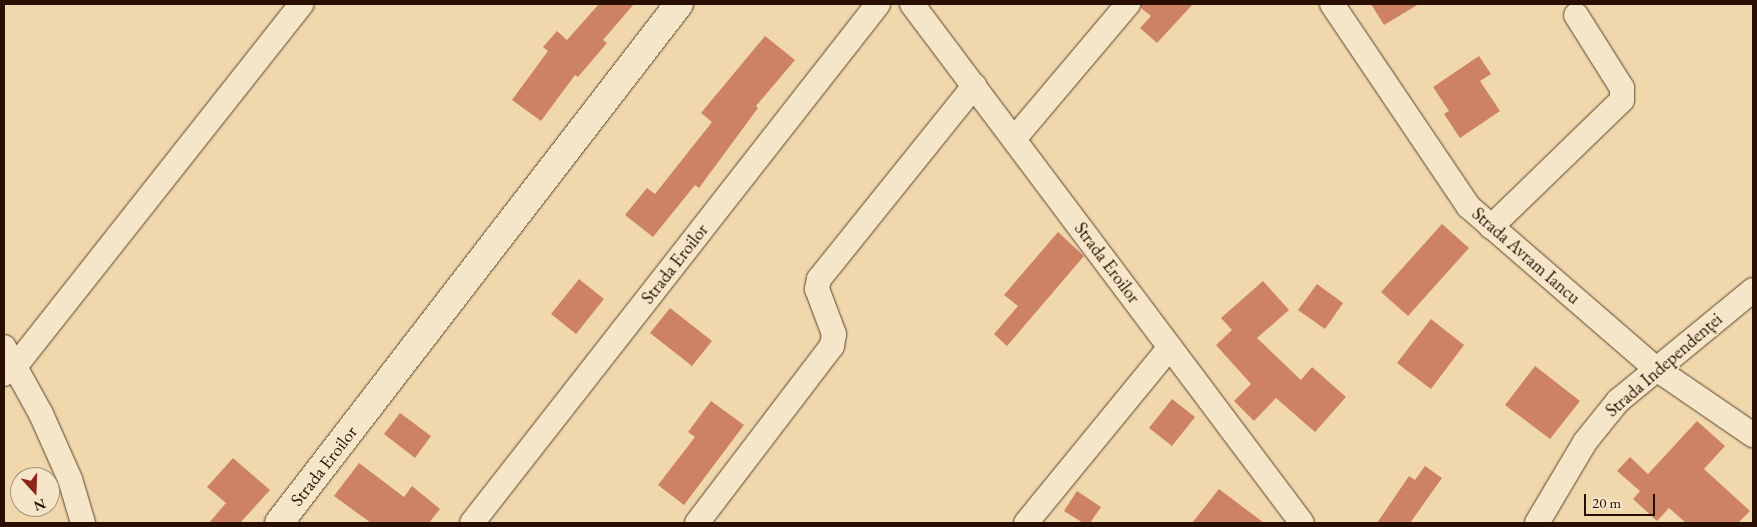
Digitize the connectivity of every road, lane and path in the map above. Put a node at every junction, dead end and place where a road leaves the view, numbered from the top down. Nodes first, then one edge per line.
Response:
1 (301, 4) edge
2 (679, 4) edge
3 (878, 4) edge
4 (912, 4) edge
5 (1128, 4) edge
6 (1332, 4) edge
7 (1576, 15) dead end
8 (974, 86) junction
9 (1014, 139) junction
10 (1491, 227) junction
11 (1753, 290) edge
12 (4, 347) edge
13 (1170, 347) junction
14 (1655, 368) junction
15 (9, 371) edge
16 (1753, 435) edge
17 (83, 523) edge
18 (279, 523) edge
19 (472, 523) edge
20 (697, 523) edge
21 (1026, 523) edge
22 (1302, 523) edge
23 (1536, 523) edge

1 - 15 street
2 - 18 street, Strada Eroilor
3 - 19 street, Strada Eroilor
4 - 8 street, Strada Eroilor
5 - 9 street
6 - 10 street, Strada Avram Iancu
7 - 10 street
8 - 9 street, Strada Eroilor
8 - 20 street
9 - 13 street, Strada Eroilor
10 - 14 street, Strada Avram Iancu
11 - 14 street, Strada Independenței
12 - 15 street
13 - 21 street
13 - 22 street, Strada Eroilor
14 - 16 street, Strada Avram Iancu
14 - 23 street, Strada Independenței
15 - 17 street

